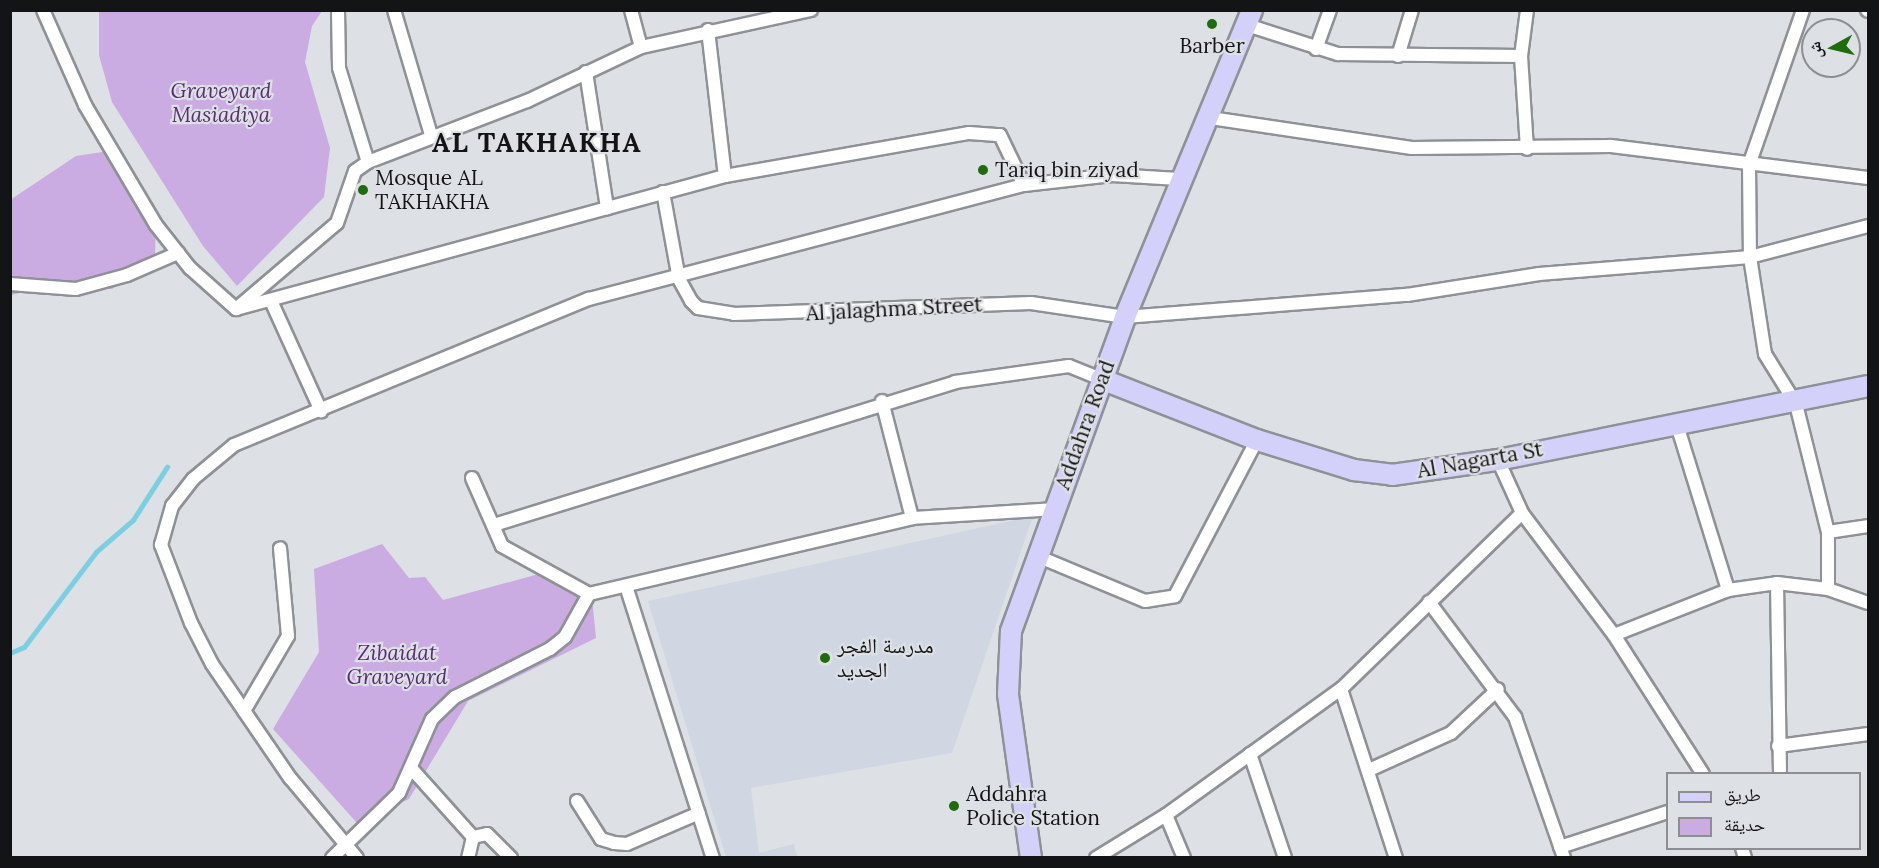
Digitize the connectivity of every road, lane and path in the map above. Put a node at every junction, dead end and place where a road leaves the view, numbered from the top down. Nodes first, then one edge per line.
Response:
1 (43, 10) edge
2 (338, 10) edge
3 (394, 10) edge
4 (631, 10) edge
5 (811, 10) edge
6 (1330, 10) edge
7 (1412, 10) edge
8 (1527, 10) edge
9 (1803, 10) edge
10 (1249, 18) edge
11 (708, 30) junction
12 (642, 47) junction
13 (1316, 49) junction
14 (1398, 56) junction
15 (1521, 56) junction
16 (586, 72) junction
17 (1204, 117) junction
18 (431, 135) junction
19 (1527, 149) junction
20 (368, 162) junction
21 (1749, 165) junction
22 (725, 176) junction
23 (1869, 178) edge
24 (1179, 179) junction
25 (1024, 185) junction
26 (663, 192) junction
27 (607, 208) junction
28 (1869, 226) edge
29 (178, 253) junction
30 (1750, 257) junction
31 (679, 279) junction
32 (10, 284) edge
33 (272, 303) junction
34 (236, 309) junction
35 (1125, 316) junction
36 (1101, 379) junction
37 (1869, 386) edge
38 (882, 401) junction
39 (1796, 404) junction
40 (321, 411) junction
41 (1677, 425) junction
42 (1257, 440) junction
43 (1498, 460) junction
44 (472, 477) dead end
45 (1054, 509) junction
46 (1522, 513) junction
47 (912, 518) junction
48 (494, 525) junction
49 (1869, 526) edge
50 (1828, 532) junction
51 (280, 548) dead end
52 (1037, 556) junction
53 (1777, 583) junction
54 (626, 586) junction
55 (1828, 589) junction
56 (1728, 590) junction
57 (589, 594) junction
58 (1429, 602) junction
59 (1869, 603) edge
60 (1614, 635) junction
61 (1341, 689) junction
62 (1498, 689) junction
63 (244, 711) junction
64 (1869, 734) edge
65 (1778, 746) junction
66 (1250, 754) junction
67 (411, 768) junction
68 (1369, 770) junction
69 (1702, 772) edge
70 (1780, 772) edge
71 (577, 801) dead end
72 (699, 813) junction
73 (1666, 813) edge
74 (1166, 815) junction
75 (473, 837) junction
76 (348, 843) junction
77 (1562, 852) edge
78 (1029, 857) edge
79 (332, 858) edge
80 (357, 858) edge
81 (468, 858) edge
82 (511, 858) edge
83 (713, 858) edge
84 (1096, 858) edge
85 (1184, 858) edge
86 (1286, 858) edge
87 (1396, 858) edge

1 - 29 street
2 - 20 street
3 - 18 street
4 - 12 street
5 - 11 street
6 - 13 street
7 - 14 street
8 - 15 street
9 - 21 street
10 - 13 street
10 - 17 main road, Addahra Road
11 - 12 street
11 - 22 street
12 - 16 street
13 - 14 street
14 - 15 street
15 - 19 street
16 - 18 street
16 - 27 street
17 - 19 street
17 - 24 main road, Addahra Road
18 - 20 street
19 - 21 street
20 - 34 street
21 - 23 street
21 - 30 street
22 - 25 street
22 - 26 street
24 - 25 street
24 - 35 main road, Addahra Road
25 - 31 street
26 - 27 street
26 - 31 street
27 - 33 street
28 - 30 street, Al jalaghma Street
29 - 32 street
29 - 34 street
30 - 35 street, Al jalaghma Street
30 - 39 street
31 - 35 street, Al jalaghma Street
31 - 40 street
33 - 34 street
33 - 40 street
35 - 36 main road, Addahra Road
36 - 38 street
36 - 42 main road, Al Nagarta St
36 - 45 main road, Addahra Road
37 - 39 main road, Al Nagarta St
38 - 47 street
38 - 48 street
39 - 41 main road, Al Nagarta St
39 - 50 street
40 - 63 street
41 - 43 main road, Al Nagarta St
41 - 56 street
42 - 43 main road, Al Nagarta St
42 - 52 street
43 - 46 street
44 - 48 street
45 - 47 street
45 - 52 main road, Addahra Road
46 - 58 street
46 - 60 street
47 - 54 street
48 - 57 street
49 - 50 street
50 - 55 street
51 - 63 street
52 - 78 main road, Addahra Road
53 - 55 street
53 - 56 street
53 - 65 street
54 - 57 street
54 - 72 street
55 - 59 street
56 - 60 street
57 - 67 street
58 - 61 street
58 - 62 street
60 - 69 street
61 - 66 street
61 - 68 street
62 - 68 street
62 - 77 street
63 - 76 street
64 - 65 street
65 - 70 street
66 - 74 street
66 - 86 street
67 - 75 street
67 - 76 street
68 - 87 street
71 - 72 street
72 - 83 street
73 - 77 street
74 - 84 street
74 - 85 street
75 - 81 street
75 - 82 street
76 - 79 street
76 - 80 street

